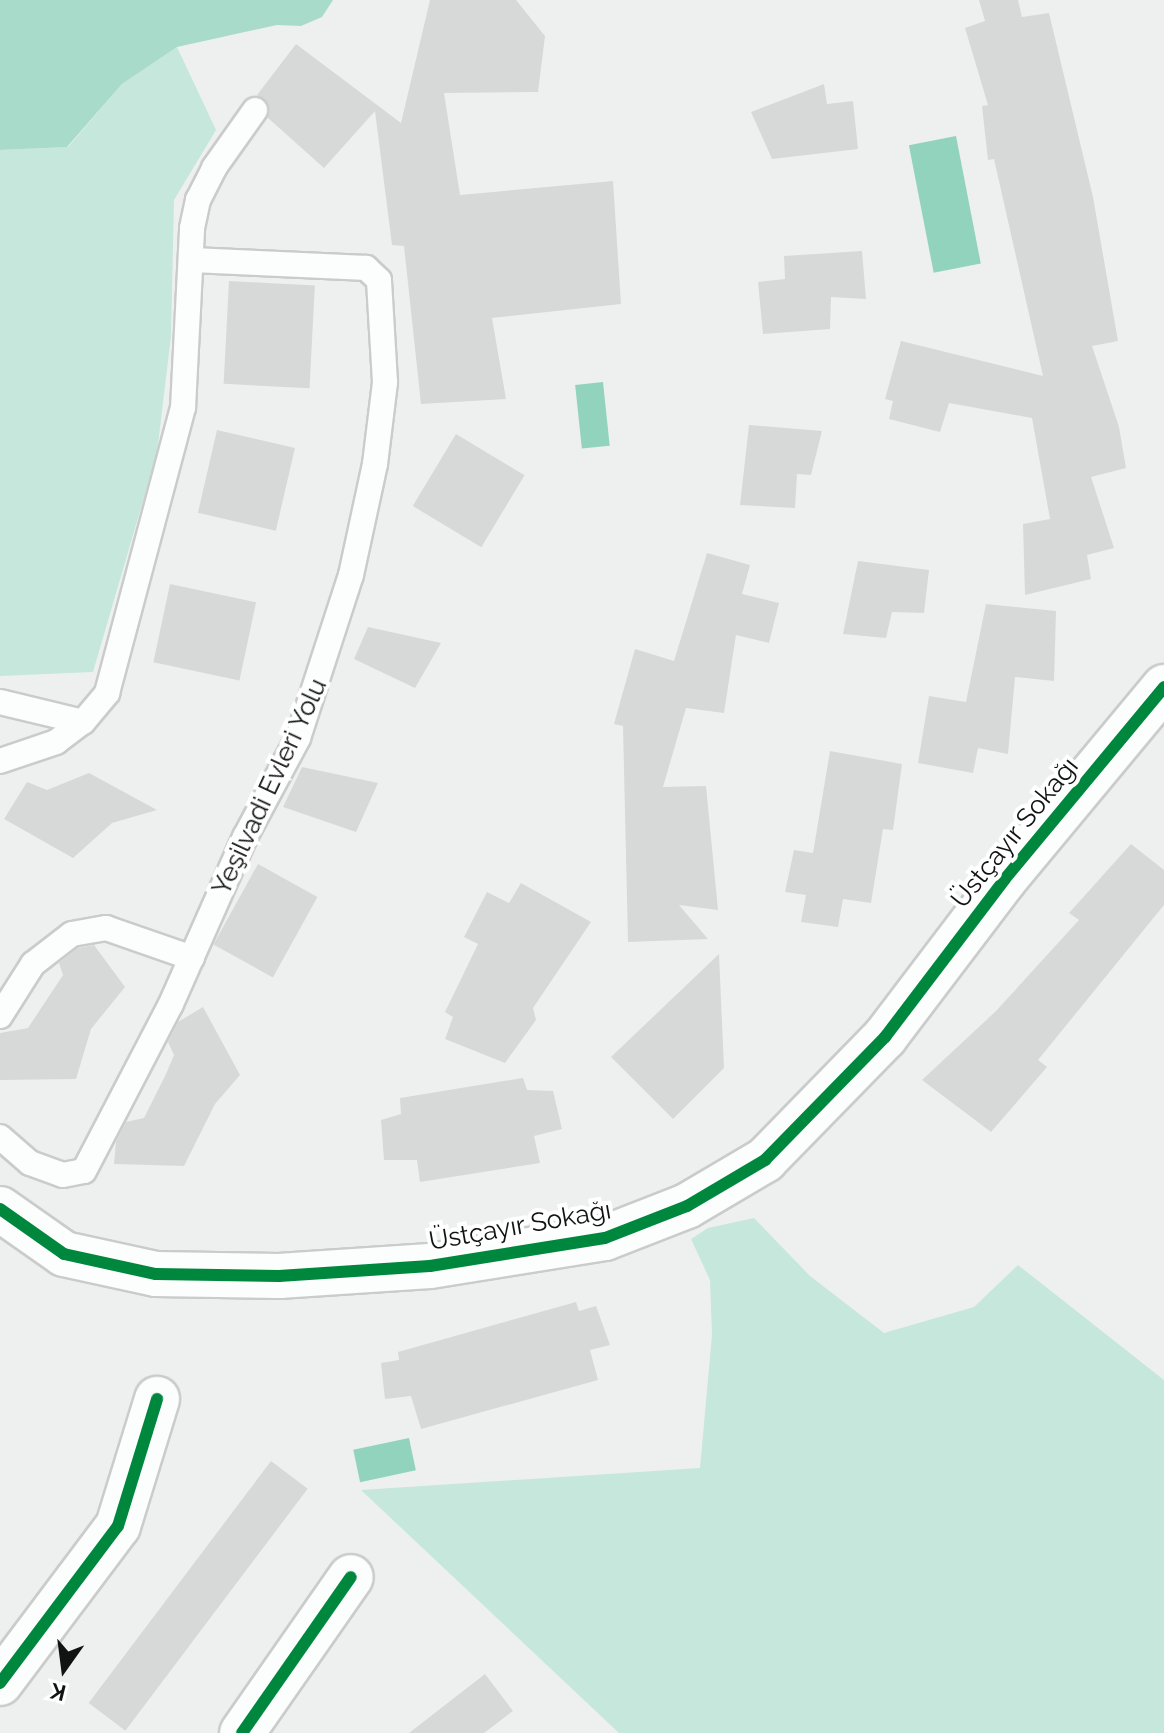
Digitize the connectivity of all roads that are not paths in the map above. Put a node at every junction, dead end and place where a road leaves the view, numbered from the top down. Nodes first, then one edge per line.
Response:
1 (255, 110) dead end
2 (193, 260) junction
3 (1164, 687) edge
4 (0, 702) edge
5 (83, 722) junction
6 (0, 761) edge
7 (192, 958) junction
8 (0, 1016) edge
9 (0, 1137) edge
10 (0, 1209) edge
11 (157, 1399) dead end
12 (351, 1577) dead end
13 (0, 1683) edge
14 (242, 1733) edge

1 - 2 lane
2 - 5 lane
2 - 7 lane, Yeşilvadi Evleri Yolu
3 - 10 street, Üstçayır Sokağı
4 - 5 lane
5 - 6 lane
7 - 8 lane
7 - 9 lane, Yeşilvadi Evleri Yolu
11 - 13 street
12 - 14 street

